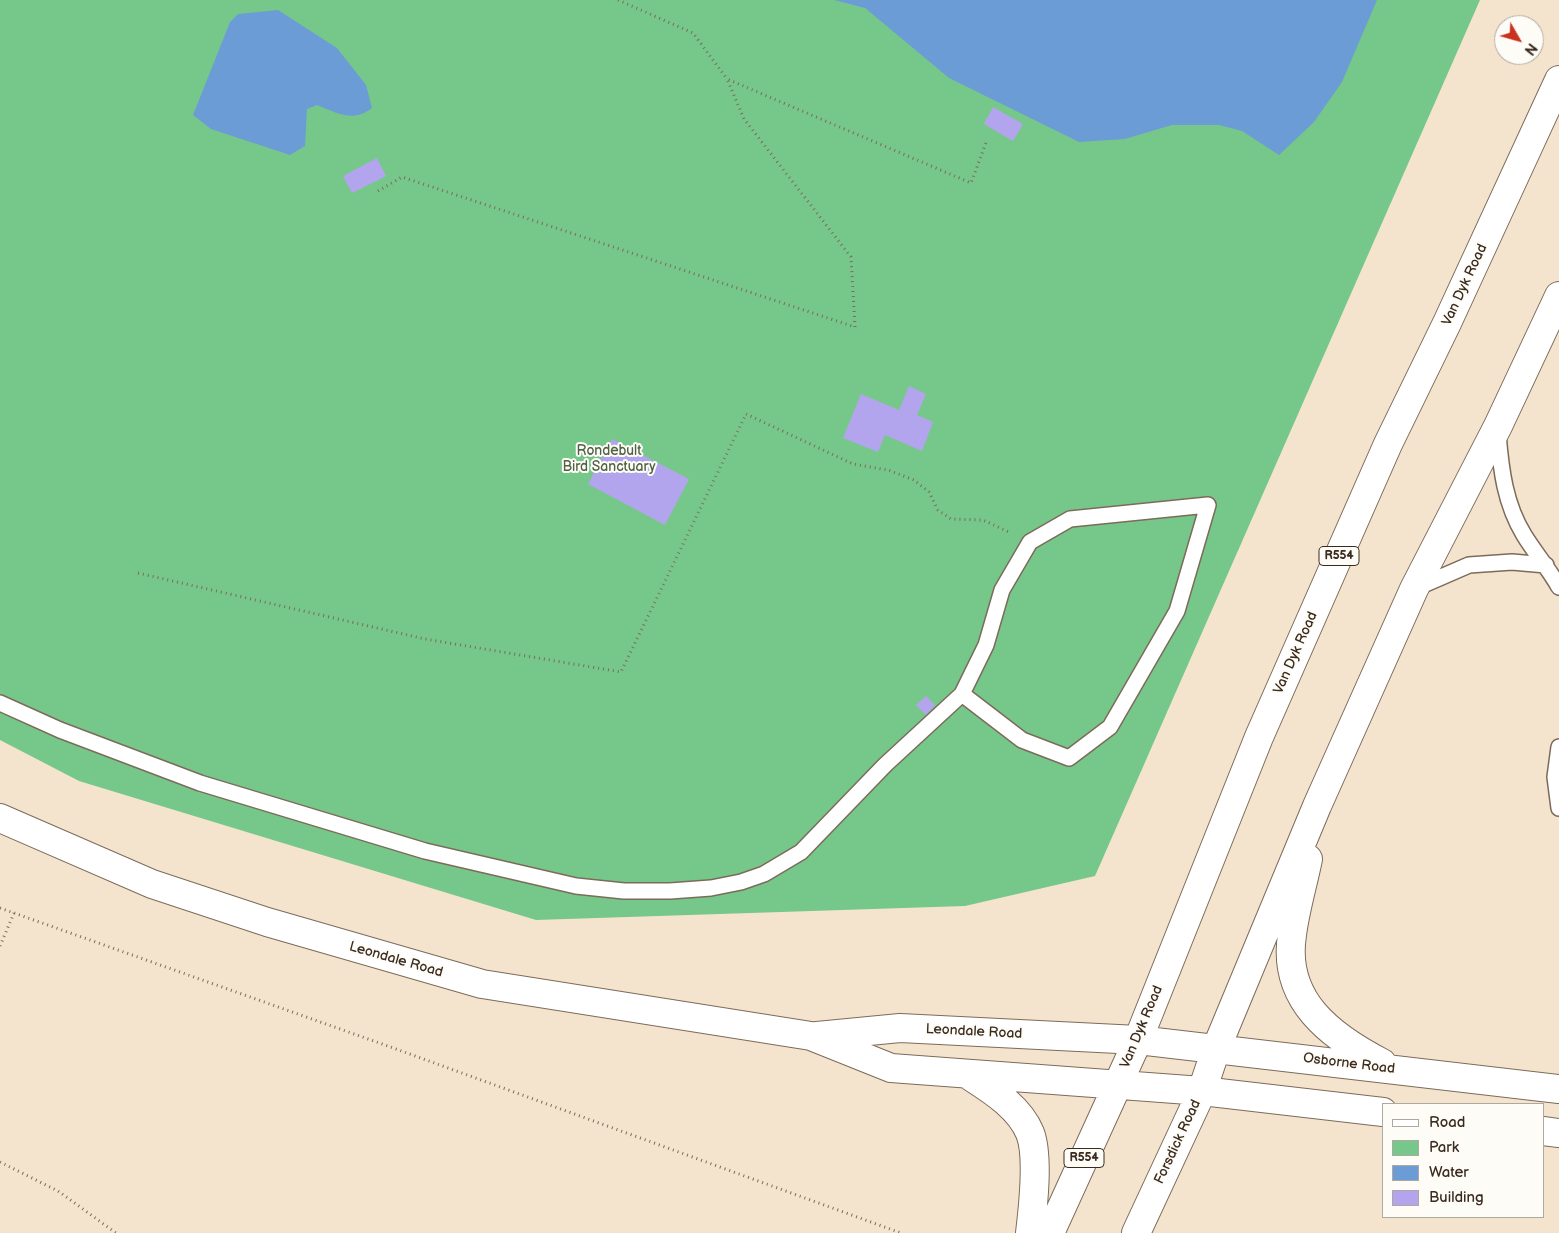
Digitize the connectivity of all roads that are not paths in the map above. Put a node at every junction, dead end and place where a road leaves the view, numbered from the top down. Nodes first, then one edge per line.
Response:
1 (1559, 80) edge
2 (1559, 296) edge
3 (1498, 426) junction
4 (1546, 565) junction
5 (1559, 587) edge
6 (1414, 589) junction
7 (962, 694) junction
8 (0, 703) edge
9 (1559, 748) edge
10 (1317, 806) junction
11 (1559, 808) edge
12 (0, 818) edge
13 (811, 1036) junction
14 (1138, 1040) junction
15 (1216, 1049) junction
16 (1394, 1069) junction
17 (965, 1073) junction
18 (1559, 1079) edge
19 (1119, 1084) junction
20 (1524, 1084) junction
21 (1559, 1089) edge
22 (1202, 1091) junction
23 (1382, 1112) edge
24 (1544, 1131) edge
25 (1559, 1133) edge
26 (1030, 1233) edge
27 (1050, 1233) edge
28 (1136, 1233) edge

1 - 14 main road, Van Dyk Road / R554
2 - 3 main road
3 - 4 lane
3 - 6 main road
4 - 5 lane
4 - 6 lane
6 - 10 main road
7 - 7 lane
7 - 8 lane
9 - 11 lane
10 - 15 main road
10 - 16 main road
12 - 13 main road, Leondale Road
13 - 14 main road, Leondale Road
13 - 17 main road, Leondale Road
14 - 15 main road, Osborne Road
14 - 19 main road, Van Dyk Road / R554
15 - 16 main road, Osborne Road
15 - 22 main road, Forsdick Road
16 - 20 main road, Osborne Road
17 - 19 main road, Leondale Road
17 - 26 main road
18 - 20 lane
19 - 22 main road
19 - 27 main road, Van Dyk Road / R554
20 - 21 main road, Osborne Road
22 - 23 main road
22 - 28 main road, Forsdick Road
24 - 25 main road

